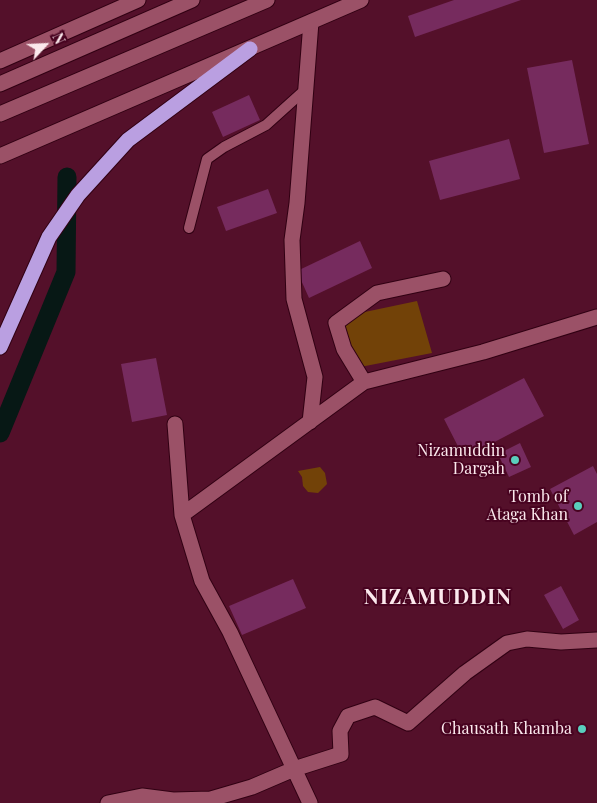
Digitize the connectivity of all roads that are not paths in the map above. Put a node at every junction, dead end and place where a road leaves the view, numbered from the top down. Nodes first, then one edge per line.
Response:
1 (138, 0) edge
2 (192, 0) edge
3 (267, 0) edge
4 (361, 0) edge
5 (311, 22) junction
6 (250, 49) junction
7 (0, 61) edge
8 (0, 84) edge
9 (306, 89) junction
10 (0, 114) edge
11 (0, 156) edge
12 (189, 228) dead end
13 (443, 279) dead end
14 (597, 317) edge
15 (0, 347) edge
16 (364, 382) junction
17 (310, 422) junction
18 (175, 424) dead end
19 (182, 515) junction
20 (597, 640) edge
21 (294, 769) junction
22 (108, 803) edge
23 (310, 803) edge

1 - 7 street
2 - 8 street
3 - 10 street
4 - 5 street
5 - 6 street
5 - 9 street
6 - 11 street
6 - 15 highway
9 - 12 lane
9 - 17 street
13 - 16 street
14 - 16 street
16 - 17 street
17 - 19 street
18 - 19 street
19 - 21 street
20 - 21 street
21 - 22 street
21 - 23 street

